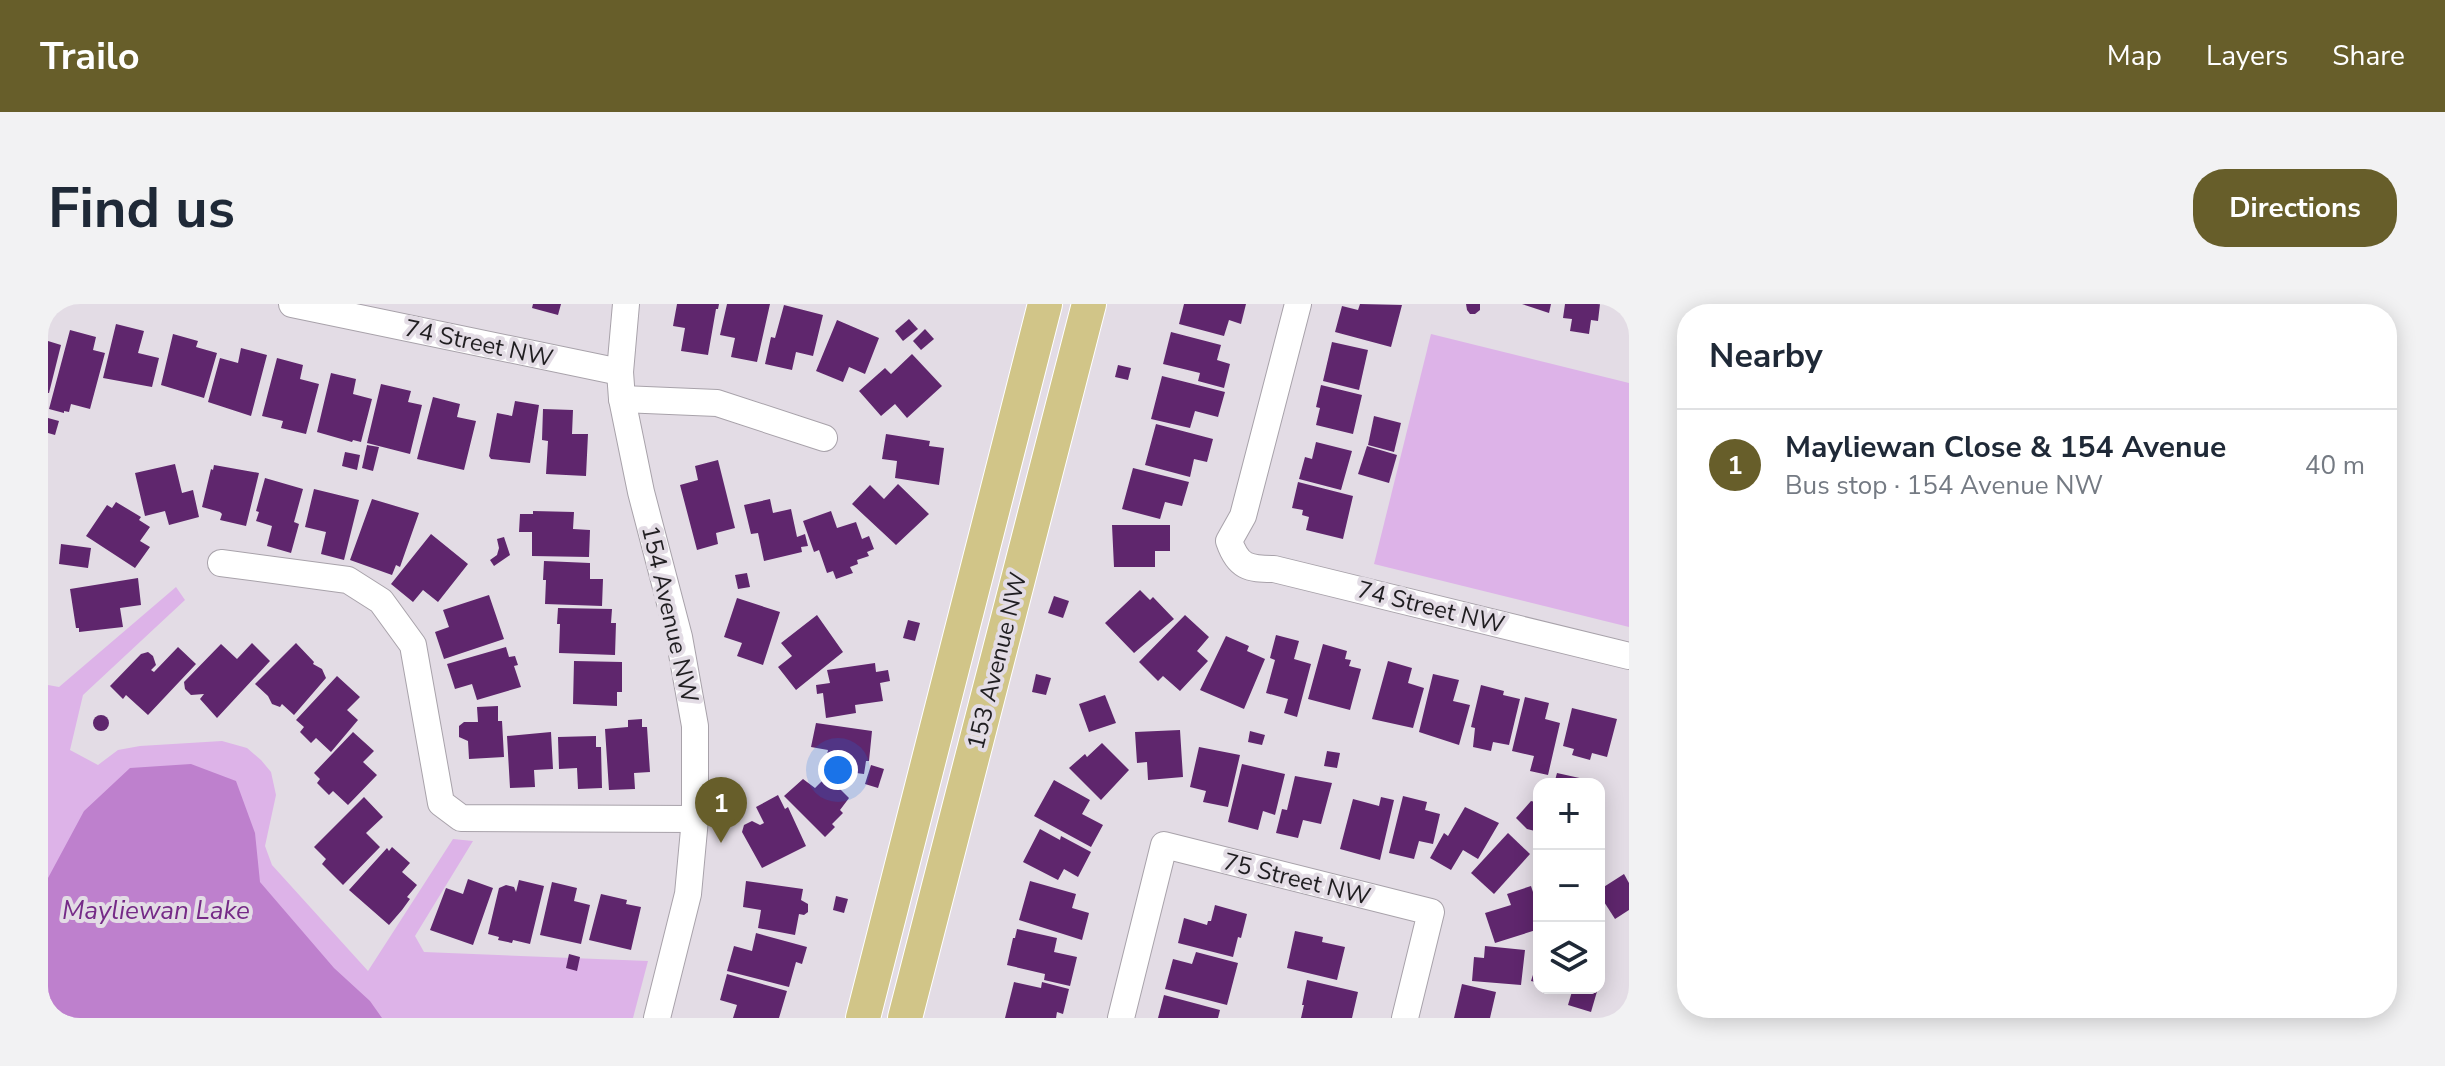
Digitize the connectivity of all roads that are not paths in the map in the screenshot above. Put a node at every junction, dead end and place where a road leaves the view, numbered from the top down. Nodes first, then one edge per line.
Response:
1 (292, 304) edge
2 (626, 304) edge
3 (1046, 304) edge
4 (1298, 304) edge
5 (1088, 309) edge
6 (620, 372) junction
7 (622, 399) junction
8 (824, 438) dead end
9 (221, 563) dead end
10 (1629, 656) edge
11 (695, 819) junction
12 (657, 1018) edge
13 (863, 1018) edge
14 (905, 1018) edge
15 (1121, 1018) edge
16 (1405, 1018) edge

1 - 6 street, 74 Street NW
2 - 6 street, 154 Avenue NW
3 - 5 street
3 - 13 main road, 153 Avenue NW
4 - 10 street, 74 Street NW
5 - 14 main road, 153 Avenue NW
6 - 7 street, 154 Avenue NW
7 - 8 street
7 - 11 street, 154 Avenue NW
9 - 11 street
11 - 12 street, 154 Avenue NW
15 - 16 street, 75 Street NW

